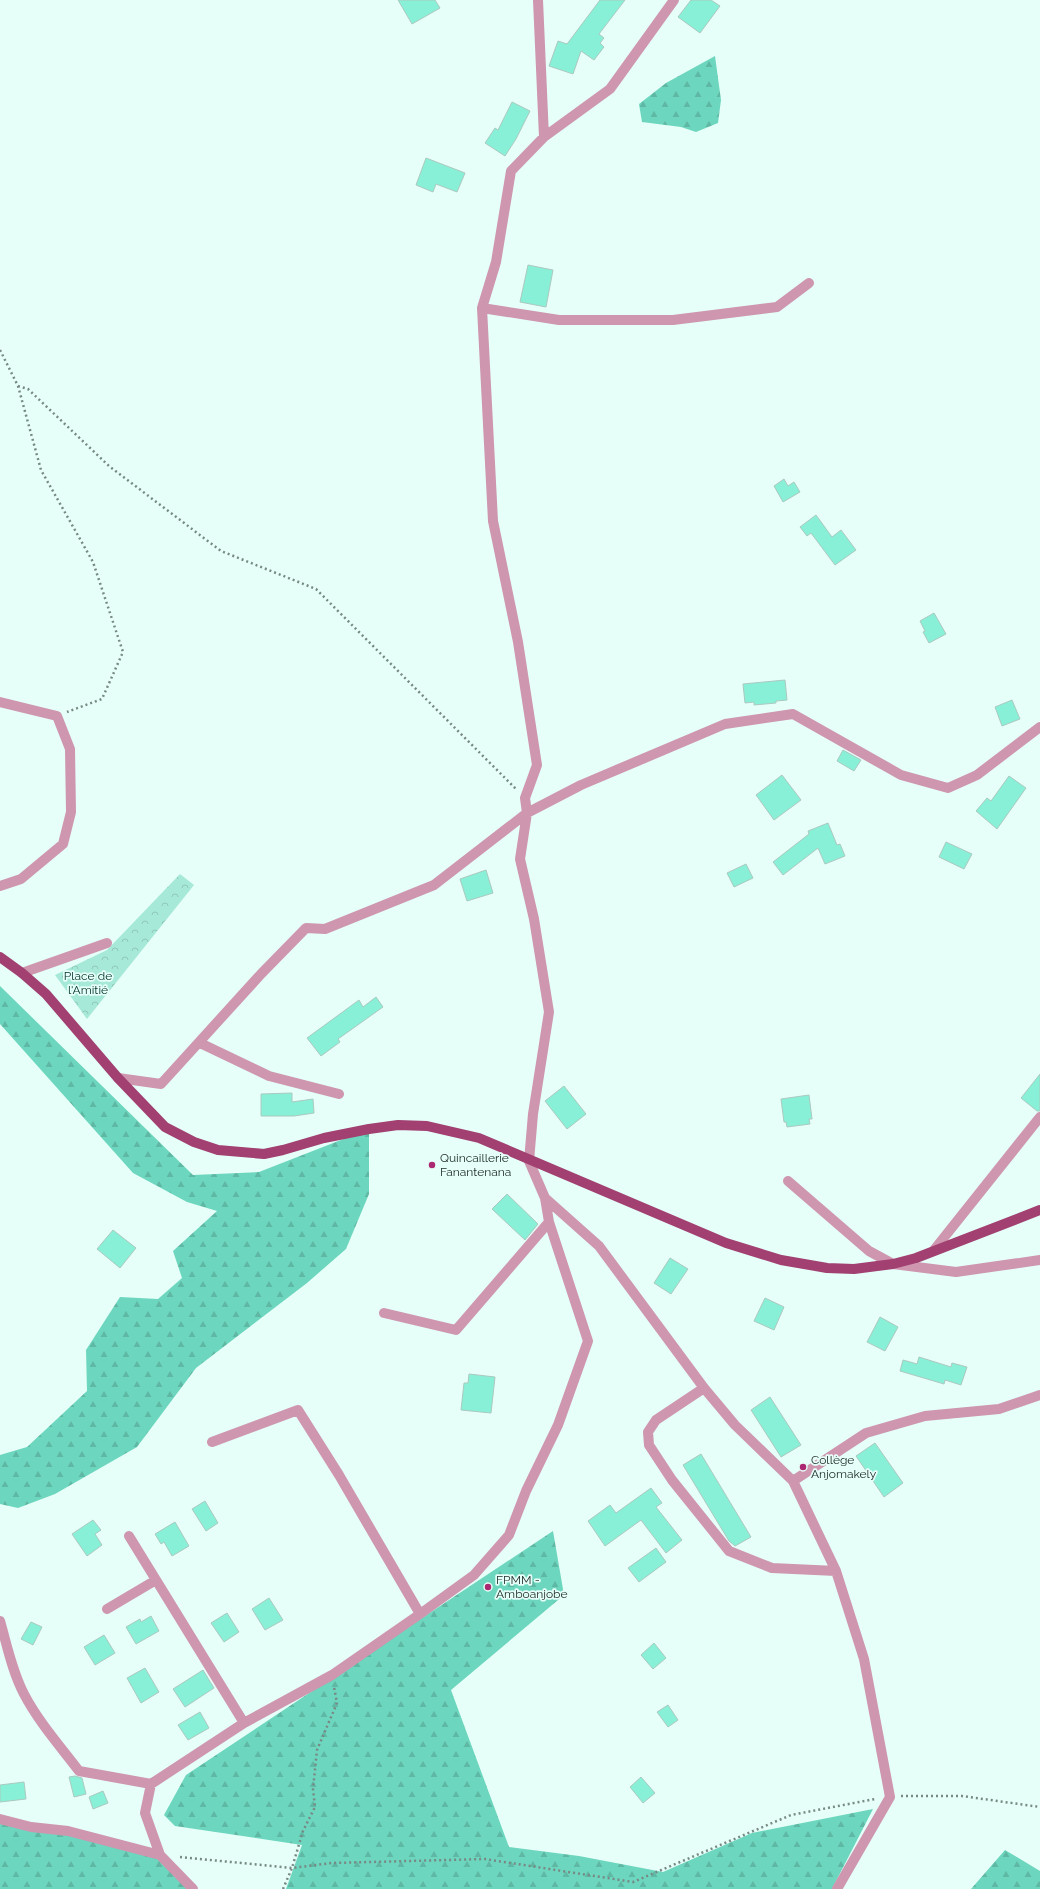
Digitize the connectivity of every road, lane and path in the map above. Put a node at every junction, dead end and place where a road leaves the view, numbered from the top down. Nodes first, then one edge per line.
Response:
1 (538, 0) edge
2 (674, 0) edge
3 (544, 137) junction
4 (809, 283) dead end
5 (482, 308) junction
6 (0, 350) edge
7 (18, 386) junction
8 (0, 702) edge
9 (57, 716) junction
10 (1040, 727) edge
11 (525, 798) junction
12 (527, 813) junction
13 (0, 886) edge
14 (107, 943) dead end
15 (0, 957) edge
16 (22, 973) junction
17 (200, 1043) junction
18 (118, 1078) junction
19 (339, 1094) dead end
20 (1040, 1117) edge
21 (529, 1161) junction
22 (788, 1181) dead end
23 (545, 1198) junction
24 (1040, 1210) edge
25 (549, 1222) junction
26 (934, 1250) junction
27 (1040, 1260) edge
28 (893, 1264) junction
29 (384, 1313) dead end
30 (704, 1388) junction
31 (1040, 1395) edge
32 (212, 1442) dead end
33 (793, 1481) junction
34 (129, 1536) dead end
35 (836, 1570) junction
36 (156, 1580) junction
37 (107, 1609) dead end
38 (420, 1614) junction
39 (0, 1621) edge
40 (332, 1675) junction
41 (244, 1723) junction
42 (151, 1784) junction
43 (890, 1797) junction
44 (1040, 1808) edge
45 (0, 1819) edge
46 (160, 1855) junction
47 (292, 1868) junction
48 (193, 1889) edge
49 (283, 1889) edge
50 (837, 1889) edge

1 - 3 street
2 - 3 street
3 - 5 street
4 - 5 street
5 - 11 street
6 - 7 path
7 - 9 path
7 - 11 path
8 - 9 street
9 - 13 street
10 - 12 street
11 - 12 street
12 - 17 street
12 - 21 street
14 - 16 street
15 - 16 main road
16 - 18 main road
17 - 18 street
17 - 19 street
18 - 21 main road
20 - 26 street
21 - 23 street
21 - 28 main road
22 - 28 street
23 - 25 street
23 - 30 street
24 - 26 main road
25 - 29 street
25 - 38 street
26 - 28 main road
27 - 28 street
30 - 33 street
30 - 35 street
31 - 33 street
32 - 38 street
33 - 35 street
34 - 36 street
35 - 43 street
36 - 37 street
36 - 41 street
38 - 40 street
39 - 42 street
40 - 41 street
40 - 47 path
41 - 42 street
42 - 46 street
43 - 44 path
43 - 47 path
43 - 50 street
45 - 46 street
46 - 47 path
46 - 48 street
47 - 49 path

